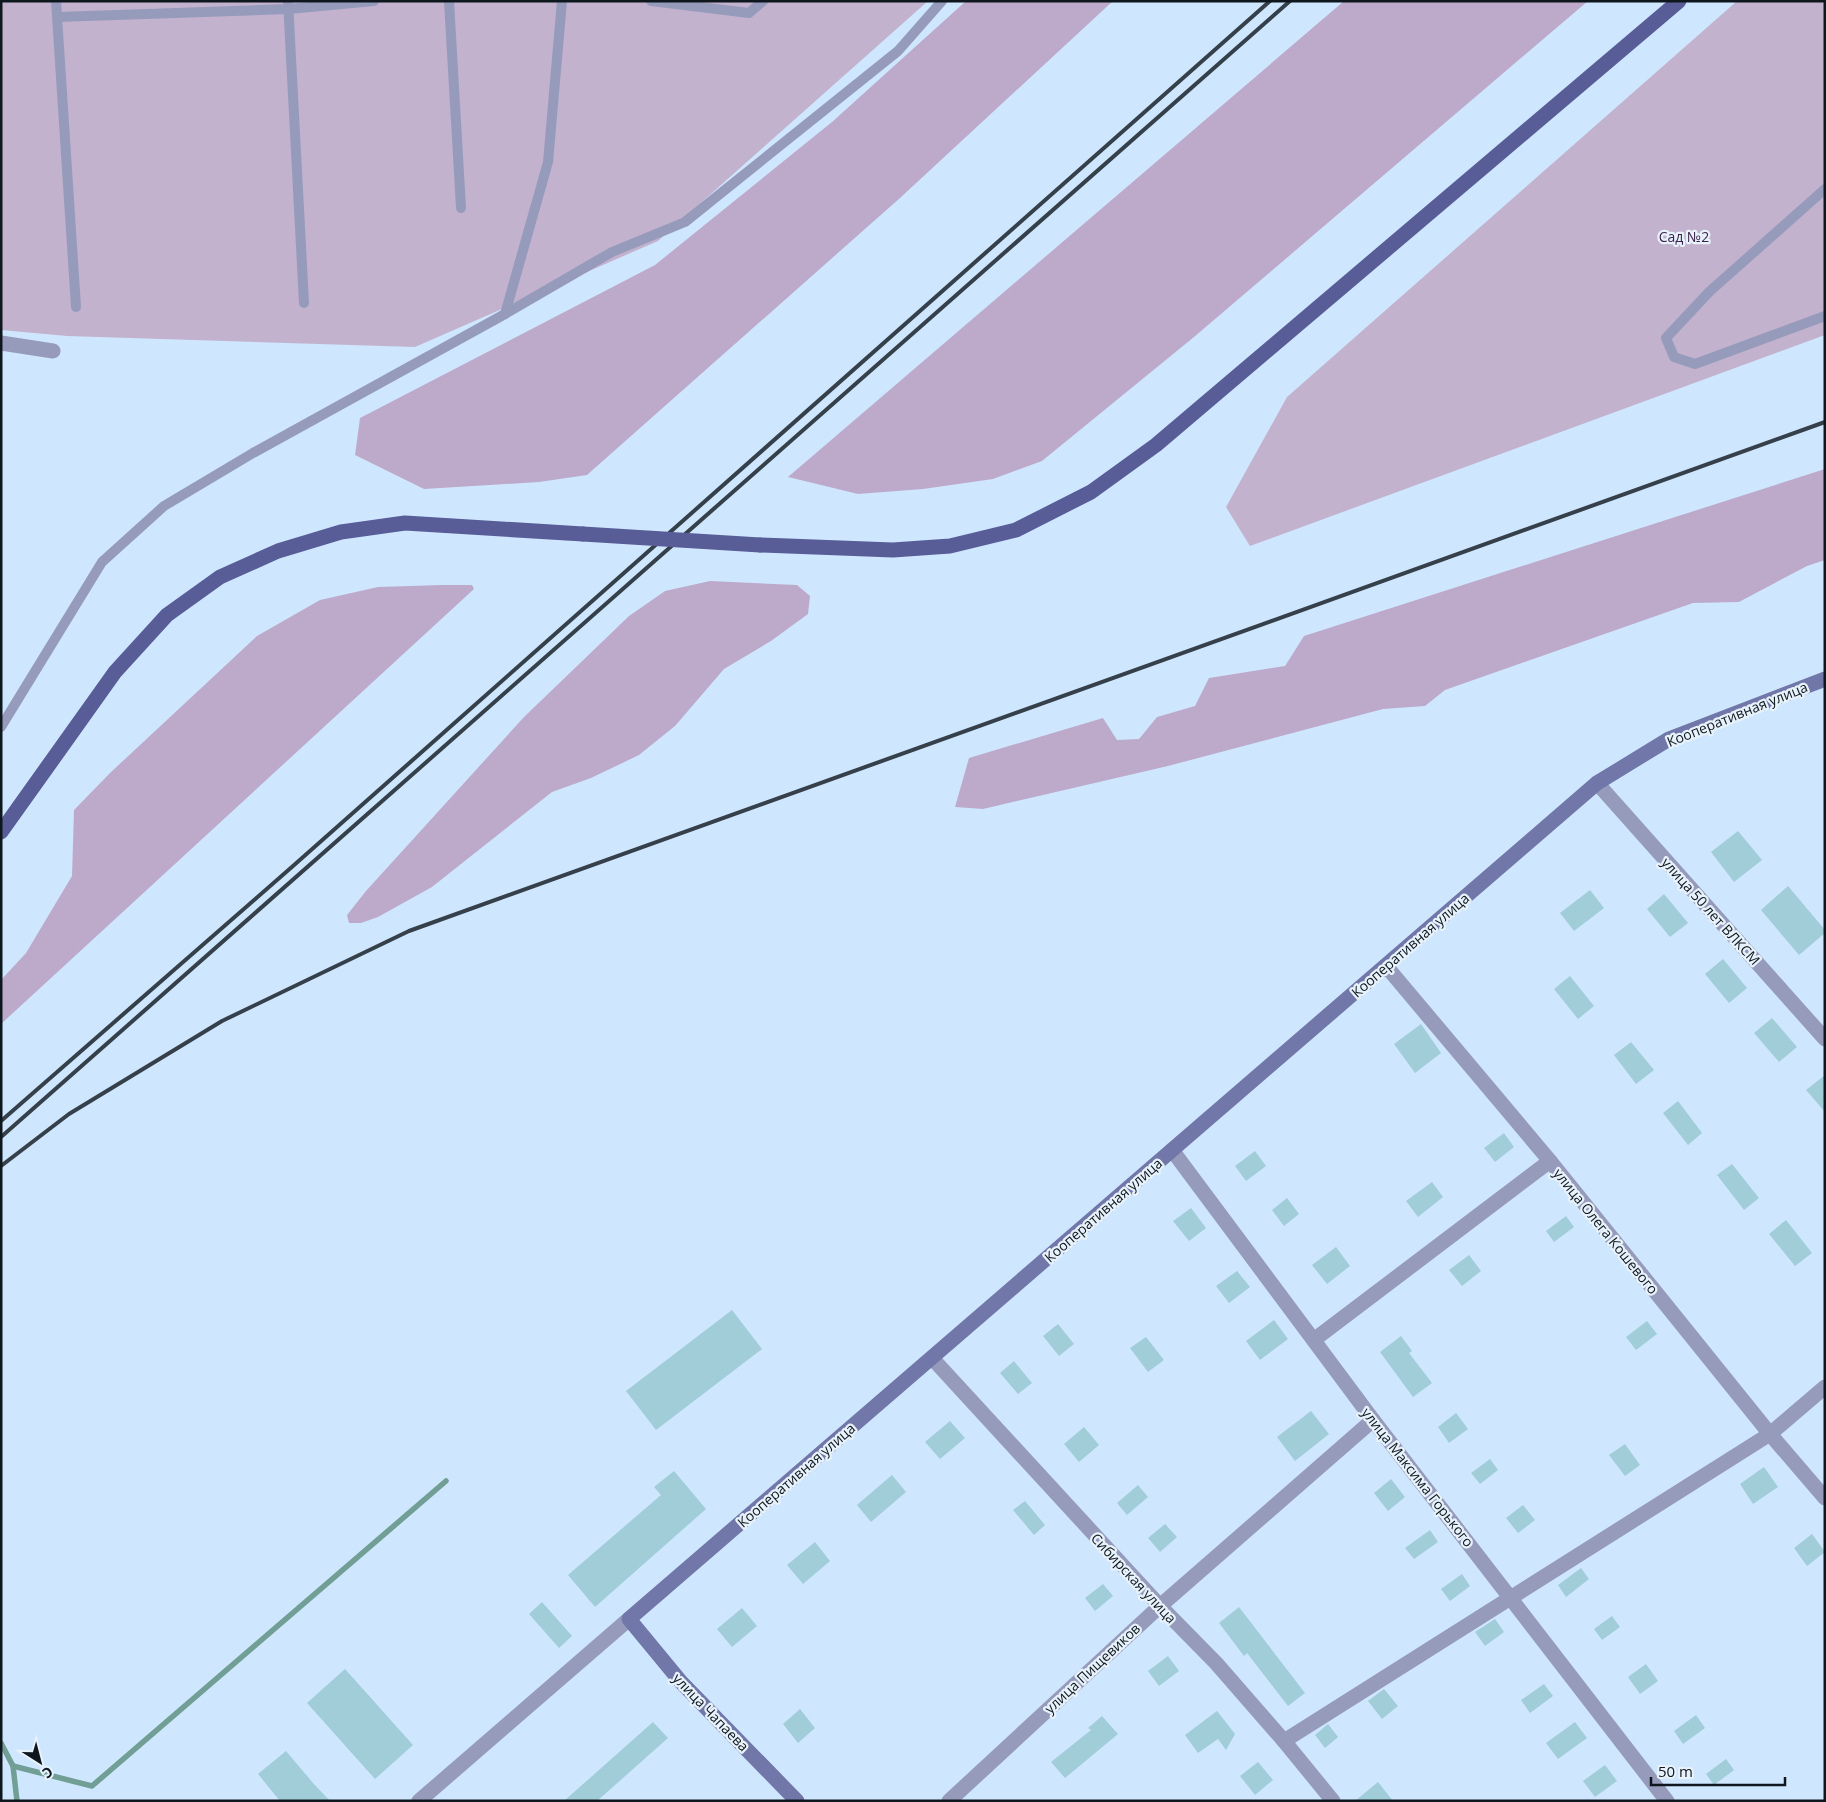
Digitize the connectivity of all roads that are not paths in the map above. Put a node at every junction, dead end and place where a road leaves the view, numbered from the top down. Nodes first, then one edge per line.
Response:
1 (56, 1) edge
2 (374, 1) edge
3 (449, 1) edge
4 (562, 1) edge
5 (651, 1) edge
6 (763, 1) edge
7 (942, 1) edge
8 (1678, 1) edge
9 (288, 5) edge
10 (58, 17) junction
11 (1825, 189) edge
12 (461, 208) dead end
13 (304, 303) dead end
14 (76, 307) dead end
15 (505, 314) junction
16 (1825, 316) edge
17 (1, 343) edge
18 (53, 351) dead end
19 (1824, 681) edge
20 (1, 727) edge
21 (1597, 783) junction
22 (1, 832) edge
23 (1386, 966) junction
24 (1825, 1039) edge
25 (1172, 1150) junction
26 (1550, 1161) junction
27 (1315, 1339) junction
28 (932, 1358) junction
29 (1825, 1387) edge
30 (1373, 1420) junction
31 (1770, 1434) junction
32 (1825, 1498) edge
33 (1512, 1597) junction
34 (1160, 1606) junction
35 (629, 1619) junction
36 (1284, 1740) junction
37 (418, 1801) edge
38 (797, 1801) edge
39 (949, 1801) edge
40 (1332, 1801) edge
41 (1667, 1801) edge

1 - 10 lane
2 - 9 lane
3 - 12 lane
4 - 15 lane
5 - 6 lane
7 - 15 lane
8 - 22 main road, bridge
9 - 10 lane
9 - 13 lane
10 - 14 lane
11 - 16 lane
15 - 20 lane
17 - 18 street
19 - 21 main road, Кооперативная улица
21 - 23 main road, Кооперативная улица
21 - 24 street, улица 50 лет ВЛКСМ
23 - 25 main road, Кооперативная улица
23 - 26 street, улица Олега Кошевого
25 - 27 street, улица Максима Горького
25 - 28 main road, Кооперативная улица
26 - 27 street
26 - 31 street, улица Олега Кошевого
27 - 30 street, улица Максима Горького
28 - 34 street, Сибирская улица
28 - 35 main road, Кооперативная улица
29 - 31 street
30 - 33 street, улица Максима Горького
30 - 34 street, улица Пищевиков
31 - 32 street, улица Олега Кошевого
31 - 33 street
33 - 36 street
33 - 41 street, улица Максима Горького
34 - 36 street, Сибирская улица
34 - 39 street, улица Пищевиков
35 - 37 street, Кооперативная улица
35 - 38 main road, улица Чапаева
36 - 40 street, Сибирская улица

